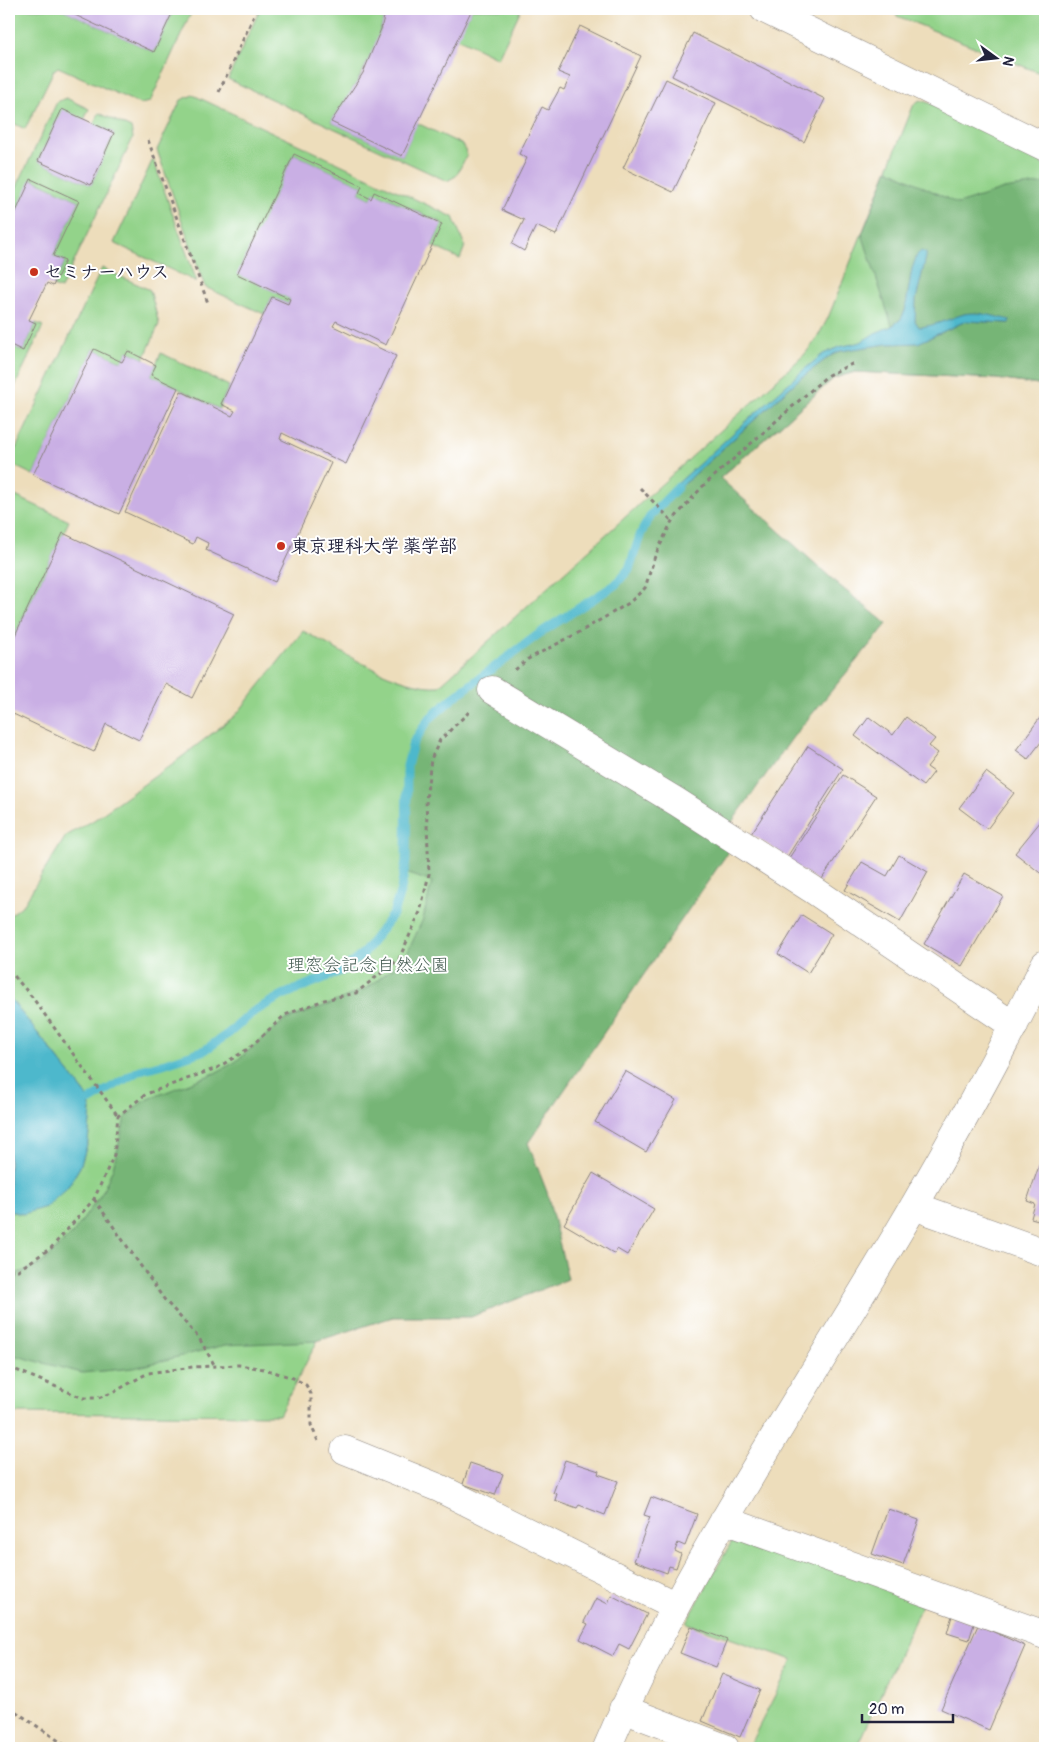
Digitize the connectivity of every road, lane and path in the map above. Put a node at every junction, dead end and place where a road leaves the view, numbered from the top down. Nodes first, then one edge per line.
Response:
1 (257, 9) edge
2 (764, 9) edge
3 (219, 92) dead end
4 (148, 140) dead end
5 (1045, 146) edge
6 (208, 303) dead end
7 (854, 363) dead end
8 (640, 488) dead end
9 (672, 521) junction
10 (492, 690) junction
11 (1045, 964) edge
12 (9, 970) edge
13 (1014, 1026) junction
14 (118, 1116) junction
15 (94, 1199) junction
16 (914, 1206) junction
17 (1045, 1252) edge
18 (9, 1270) edge
19 (215, 1366) junction
20 (9, 1367) edge
21 (345, 1450) joint
22 (724, 1520) junction
23 (676, 1606) junction
24 (1045, 1636) edge
25 (9, 1707) edge
26 (623, 1709) junction
27 (69, 1748) edge
28 (606, 1748) edge
29 (725, 1748) edge

1 - 3 path
2 - 5 street
4 - 6 path
7 - 9 path
8 - 9 path
9 - 10 path
10 - 13 street
10 - 14 path
11 - 13 street
12 - 14 path
13 - 16 street
14 - 15 path
15 - 18 path
15 - 19 path
16 - 17 street
16 - 22 street
19 - 20 path
19 - 21 path
21 - 23 street
22 - 23 street
22 - 24 street
23 - 26 street
25 - 27 path
26 - 28 street
26 - 29 street

